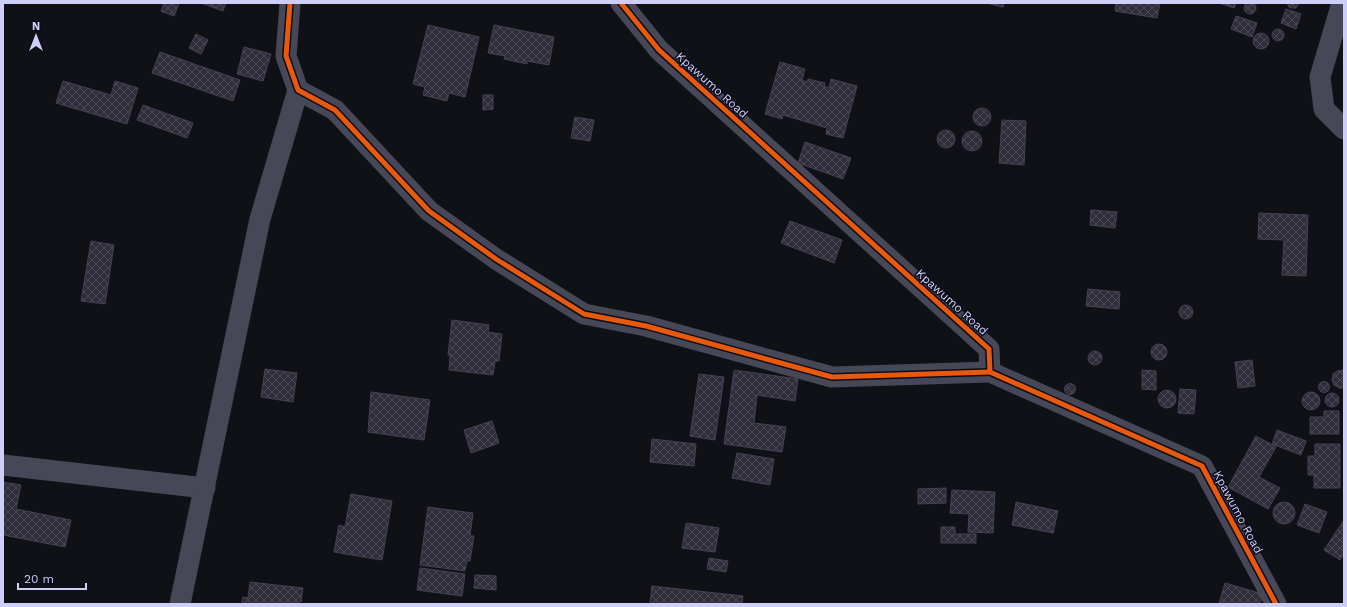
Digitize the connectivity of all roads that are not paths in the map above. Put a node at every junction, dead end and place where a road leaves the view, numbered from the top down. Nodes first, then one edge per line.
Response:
1 (290, 3) edge
2 (621, 3) edge
3 (1342, 3) edge
4 (298, 90) junction
5 (1344, 129) edge
6 (990, 372) junction
7 (3, 465) edge
8 (205, 488) junction
9 (180, 604) edge
10 (1276, 604) edge

1 - 4 street
2 - 6 street, Kpawumo Road
3 - 5 street
4 - 6 street
4 - 8 street
6 - 10 street, Kpawumo Road
7 - 8 street
8 - 9 street

